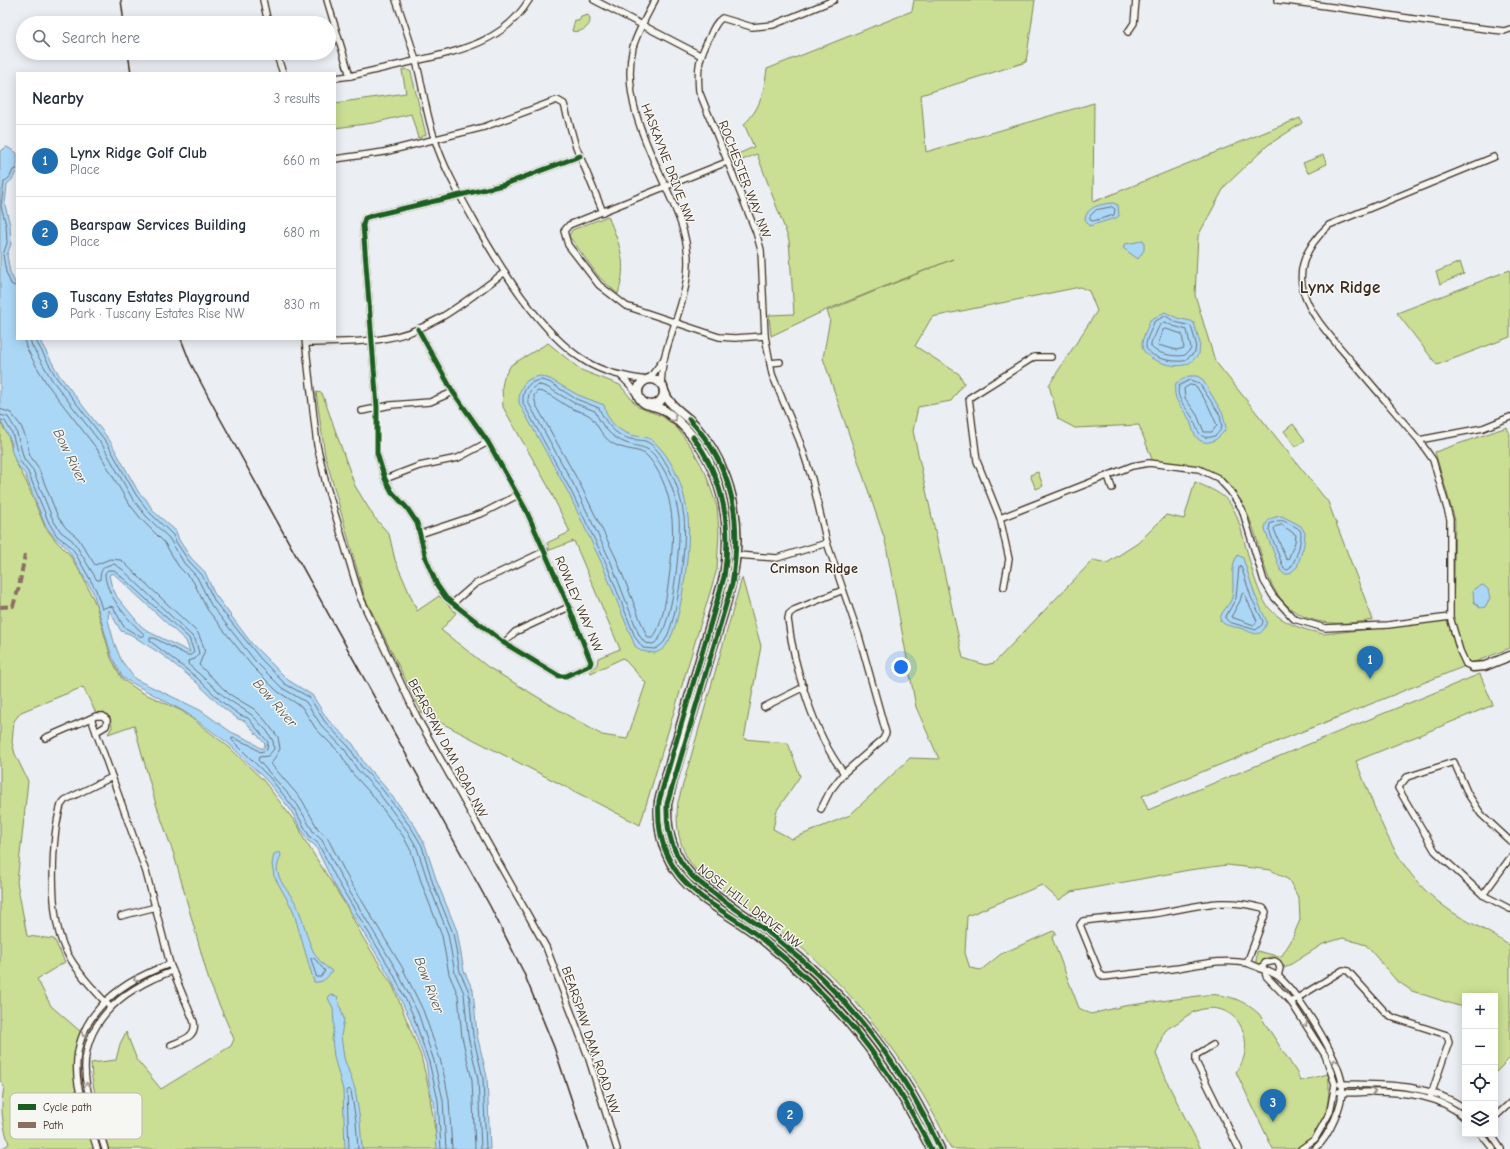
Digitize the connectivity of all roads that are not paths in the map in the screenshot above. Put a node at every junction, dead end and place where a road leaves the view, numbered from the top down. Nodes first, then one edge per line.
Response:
1 (263, 0) edge
2 (327, 0) edge
3 (396, 0) edge
4 (529, 0) edge
5 (594, 0) edge
6 (655, 0) edge
7 (834, 0) edge
8 (1136, 0) edge
9 (1277, 0) edge
10 (820, 3) edge
11 (266, 16) edge
12 (332, 16) edge
13 (642, 25) junction
14 (1510, 29) edge
15 (336, 30) edge
16 (1128, 32) dead end
17 (700, 55) junction
18 (279, 60) edge
19 (416, 61) junction
20 (284, 72) edge
21 (350, 76) junction
22 (336, 78) edge
23 (434, 139) junction
24 (580, 156) junction
25 (1494, 157) dead end
26 (336, 159) edge
27 (727, 162) junction
28 (666, 187) junction
29 (460, 196) junction
30 (603, 212) junction
31 (505, 272) junction
32 (676, 324) junction
33 (418, 329) junction
34 (765, 336) junction
35 (373, 340) junction
36 (306, 341) edge
37 (1051, 356) dead end
38 (664, 359) junction
39 (780, 362) dead end
40 (770, 363) junction
41 (622, 377) junction
42 (647, 380) junction
43 (663, 387) junction
44 (453, 392) junction
45 (639, 398) junction
46 (652, 406) junction
47 (377, 407) junction
48 (362, 410) dead end
49 (1510, 417) edge
50 (1419, 440) junction
51 (488, 442) junction
52 (1108, 476) junction
53 (385, 480) junction
54 (1112, 488) dead end
55 (518, 495) junction
56 (1000, 518) junction
57 (420, 534) junction
58 (827, 543) junction
59 (545, 551) junction
60 (727, 554) junction
61 (736, 555) junction
62 (1004, 587) dead end
63 (843, 590) junction
64 (452, 603) junction
65 (569, 607) junction
66 (1450, 618) junction
67 (504, 643) junction
68 (1510, 656) edge
69 (1473, 667) joint
70 (804, 687) junction
71 (764, 707) dead end
72 (91, 718) junction
73 (96, 732) junction
74 (45, 738) dead end
75 (844, 773) junction
76 (112, 777) junction
77 (821, 808) dead end
78 (1510, 841) edge
79 (1510, 858) edge
80 (1483, 895) junction
81 (156, 908) junction
82 (1510, 909) edge
83 (121, 916) dead end
84 (170, 964) junction
85 (1247, 964) junction
86 (1263, 970) junction
87 (173, 971) junction
88 (1278, 976) junction
89 (1296, 997) junction
90 (105, 1001) junction
91 (1291, 1002) junction
92 (110, 1007) junction
93 (171, 1045) dead end
94 (1213, 1045) dead end
95 (1335, 1084) junction
96 (1342, 1084) junction
97 (1334, 1091) junction
98 (1432, 1091) junction
99 (1342, 1092) junction
100 (80, 1093) edge
101 (88, 1093) edge
102 (1430, 1098) junction
103 (1510, 1103) edge
104 (1462, 1106) edge
105 (1498, 1113) edge
106 (1462, 1116) edge
107 (1483, 1137) edge
108 (1493, 1137) edge
109 (94, 1139) edge
110 (102, 1139) edge
111 (1313, 1141) junction
112 (1317, 1148) edge
113 (97, 1149) edge
114 (105, 1149) edge
115 (617, 1149) edge
116 (931, 1149) edge
117 (940, 1149) edge
118 (1239, 1149) edge
119 (1302, 1149) edge
120 (1325, 1149) edge
121 (1493, 1149) edge
122 (1501, 1149) edge

1 - 11 street
2 - 12 street
3 - 19 street
4 - 19 street
5 - 13 street
6 - 13 street, HASKAYNE DRIVE NW
7 - 10 street
8 - 16 street
9 - 14 street
10 - 17 street, ROCHESTER WAY NW
13 - 17 street
13 - 28 street, HASKAYNE DRIVE NW
15 - 21 street
17 - 27 street, ROCHESTER WAY NW
18 - 20 street
19 - 21 street
19 - 23 street
21 - 22 street
23 - 24 street
23 - 26 street
23 - 29 street
24 - 29 street
24 - 30 street
25 - 50 street
27 - 28 street
27 - 34 street, ROCHESTER WAY NW
28 - 30 street
28 - 32 street, HASKAYNE DRIVE NW
29 - 31 street
29 - 35 street, ROWLEY WAY NW
30 - 32 street
31 - 33 street
31 - 41 street
32 - 34 street
32 - 38 street, HASKAYNE DRIVE NW
33 - 35 street
33 - 44 street, ROWLEY WAY NW
34 - 40 street, ROCHESTER WAY NW
35 - 36 street
35 - 47 street, ROWLEY WAY NW
36 - 115 street, BEARSPAW DAM ROAD NW
37 - 56 street
38 - 42 street, HASKAYNE DRIVE NW
38 - 43 street, HASKAYNE DRIVE NW
39 - 40 street
40 - 58 street, ROCHESTER WAY NW
41 - 42 street
41 - 45 street
42 - 43 street
42 - 45 street
43 - 46 street
43 - 61 street, NOSE HILL DRIVE NW
44 - 47 street
44 - 51 street, ROWLEY WAY NW
45 - 46 street
46 -> 60 street, NOSE HILL DRIVE NW
47 - 48 street
47 - 53 street, ROWLEY WAY NW
49 - 50 street
50 - 66 street
51 - 53 street
51 - 55 street, ROWLEY WAY NW
52 - 54 street
52 - 56 street
52 - 66 street
53 - 57 street, ROWLEY WAY NW
55 - 57 street
55 - 59 street, ROWLEY WAY NW
56 - 62 street
57 - 64 street, ROWLEY WAY NW
58 - 61 street
58 - 63 street, ROCHESTER WAY NW
59 - 64 street
59 - 65 street, ROWLEY WAY NW
60 - 61 street
60 - 116 street, NOSE HILL DRIVE NW
61 - 117 street, NOSE HILL DRIVE NW
63 - 70 street
63 - 75 street, ROCHESTER WAY NW
64 - 67 street, ROWLEY WAY NW
65 - 67 street
65 - 67 street, ROWLEY WAY NW
66 - 69 street
68 - 69 street
70 - 71 street
70 - 75 street
72 - 73 street
72 - 73 street
72 - 74 street
73 - 76 street
75 - 77 street
76 - 81 street
76 - 90 street
78 - 80 street
79 - 80 street
80 - 82 street
81 - 83 street
81 - 84 street
84 - 87 street
84 -> 90 street
85 - 85 street
85 - 86 street
86 - 88 street
86 - 88 street
86 - 91 street
87 - 92 street
87 - 93 street
88 - 89 street
89 - 91 street
96 -> 89 street
89 - 98 street
90 - 92 street
90 -> 100 street
91 -> 95 street
101 -> 92 street
94 - 118 street
95 - 96 street
95 - 97 street
96 - 98 street
96 - 99 street
97 - 99 street
97 - 111 street
98 - 102 street
98 - 104 street
99 -> 102 street
99 - 112 street
102 - 106 street
103 - 105 street
107 - 121 street
108 - 122 street
109 -> 113 street
114 -> 110 street
111 - 112 street
111 - 119 street
112 - 120 street

